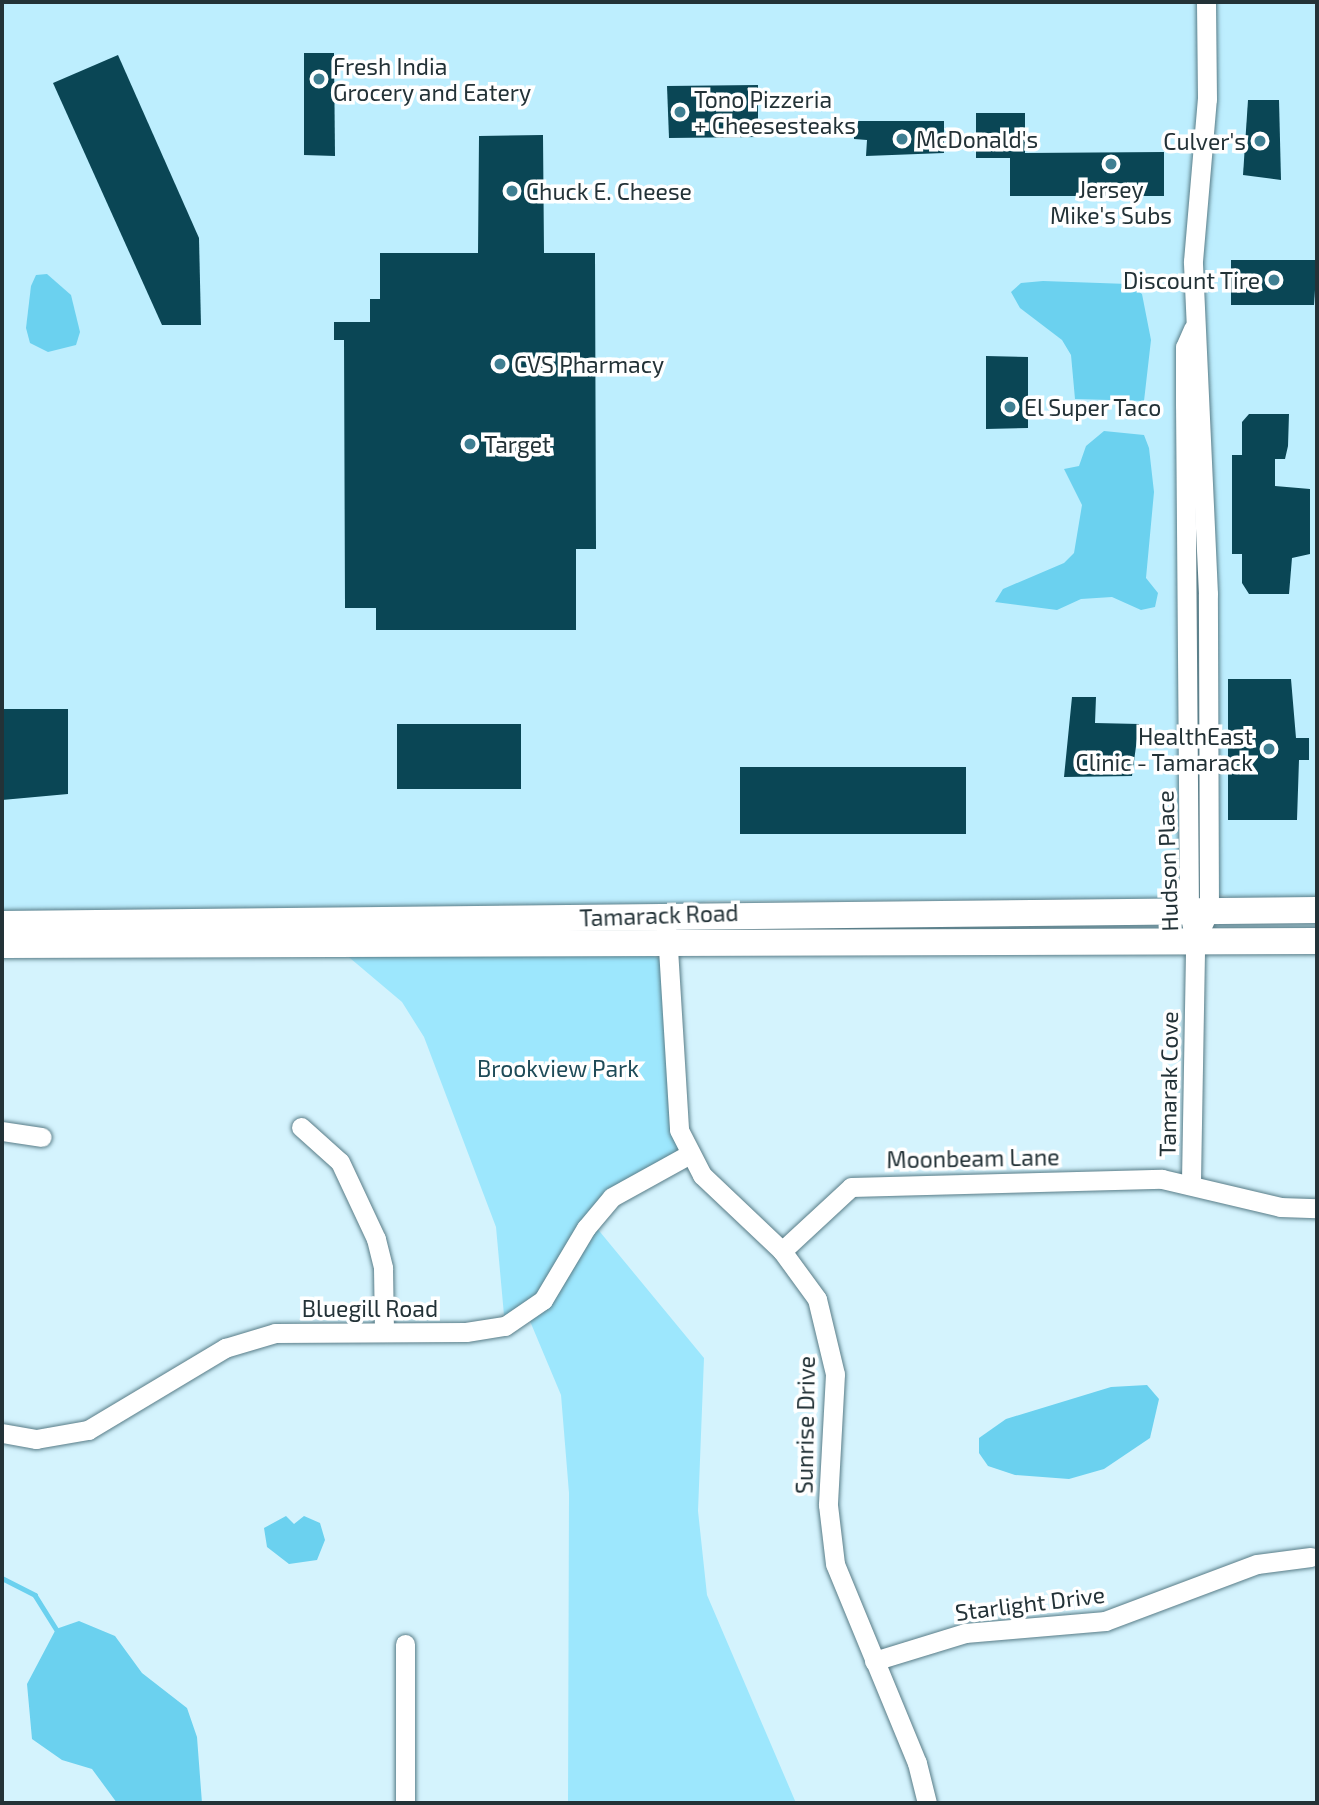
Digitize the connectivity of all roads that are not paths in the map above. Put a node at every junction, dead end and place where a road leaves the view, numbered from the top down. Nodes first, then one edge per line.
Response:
1 (1206, 2) edge
2 (1199, 910) junction
3 (1317, 910) edge
4 (2, 924) edge
5 (667, 930) junction
6 (1317, 941) edge
7 (1195, 943) junction
8 (2, 945) edge
9 (301, 1127) dead end
10 (2, 1131) edge
11 (42, 1137) dead end
12 (690, 1154) junction
13 (1191, 1181) junction
14 (1317, 1208) edge
15 (782, 1251) junction
16 (384, 1332) junction
17 (2, 1433) edge
18 (1311, 1557) dead end
19 (405, 1644) dead end
20 (874, 1661) junction
21 (405, 1803) edge
22 (927, 1803) edge

1 - 2 street, Hudson Place
2 - 3 street, Tamarack Road
2 - 5 street, Tamarack Road
2 - 7 street, Hudson Place
4 - 5 street, Tamarack Road
5 - 7 street, Tamarack Road
5 - 8 street, Tamarack Road
5 - 12 street, Sunrise Drive
6 - 7 street, Tamarack Road
7 - 13 street, Tamarak Cove
9 - 16 street
10 - 11 street
12 - 15 street, Sunrise Drive
12 - 16 street, Bluegill Road
13 - 14 street, Tamarak Cove
13 - 15 street, Moonbeam Lane
15 - 20 street, Sunrise Drive
16 - 17 street, Bluegill Road
18 - 20 street, Starlight Drive
19 - 21 street
20 - 22 street, Sunrise Drive

